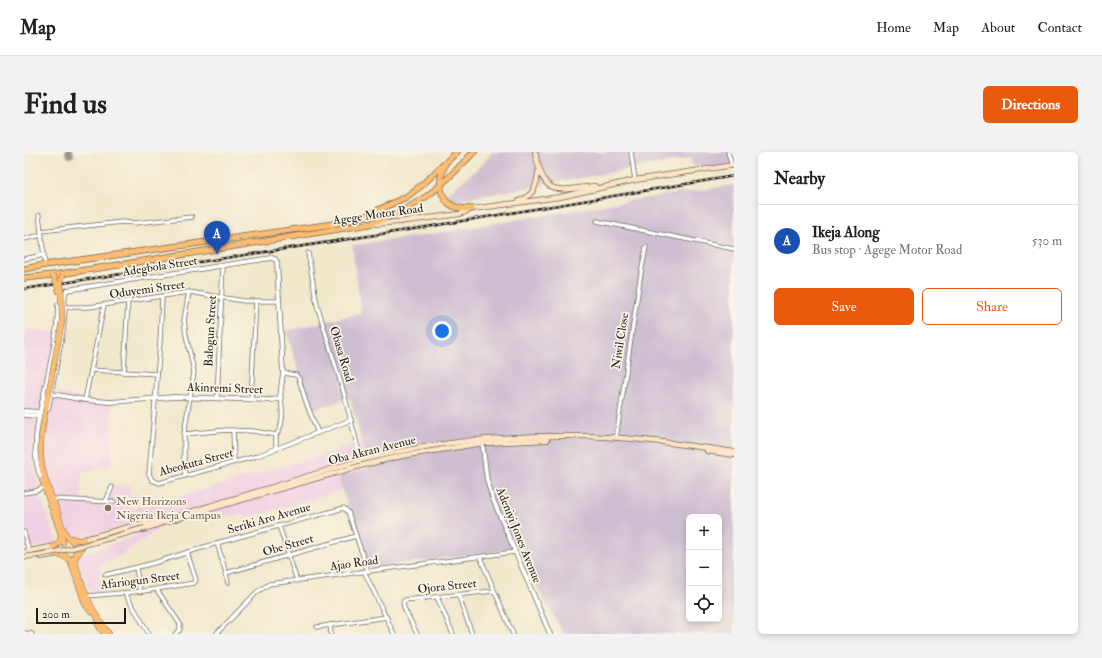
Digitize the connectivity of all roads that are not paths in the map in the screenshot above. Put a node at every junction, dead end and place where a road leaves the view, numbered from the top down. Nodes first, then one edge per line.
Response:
1 (457, 152) edge
2 (474, 152) edge
3 (535, 152) edge
4 (631, 152) edge
5 (728, 152) edge
6 (446, 163) junction
7 (733, 165) edge
8 (539, 170) junction
9 (635, 180) junction
10 (613, 184) junction
11 (440, 186) junction
12 (513, 204) junction
13 (472, 209) junction
14 (39, 215) dead end
15 (192, 217) dead end
16 (597, 221) dead end
17 (369, 224) junction
18 (41, 233) junction
19 (24, 239) edge
20 (646, 247) dead end
21 (734, 249) edge
22 (308, 252) dead end
23 (44, 255) junction
24 (271, 258) joint
25 (24, 259) edge
26 (45, 265) junction
27 (223, 266) junction
28 (24, 269) edge
29 (63, 274) junction
30 (53, 275) junction
31 (24, 278) edge
32 (189, 292) junction
33 (162, 297) junction
34 (221, 298) junction
35 (128, 301) junction
36 (256, 301) junction
37 (278, 301) junction
38 (104, 305) junction
39 (65, 306) junction
40 (91, 370) junction
41 (124, 372) junction
42 (284, 373) junction
43 (157, 374) junction
44 (48, 395) junction
45 (281, 396) junction
46 (190, 397) junction
47 (155, 398) junction
48 (217, 398) junction
49 (251, 399) junction
50 (85, 400) junction
51 (24, 411) edge
52 (40, 414) junction
53 (24, 415) edge
54 (351, 420) junction
55 (234, 430) junction
56 (318, 433) junction
57 (184, 434) junction
58 (276, 435) junction
59 (616, 438) junction
60 (482, 441) junction
61 (276, 449) junction
62 (734, 452) edge
63 (734, 455) edge
64 (362, 460) junction
65 (234, 462) junction
66 (185, 475) junction
67 (43, 478) junction
68 (46, 486) junction
69 (112, 487) dead end
70 (24, 493) edge
71 (52, 499) junction
72 (106, 501) junction
73 (114, 502) dead end
74 (165, 520) junction
75 (278, 526) junction
76 (61, 530) junction
77 (24, 532) edge
78 (103, 534) junction
79 (356, 536) junction
80 (84, 540) junction
81 (73, 542) junction
82 (105, 542) junction
83 (63, 543) junction
84 (217, 543) junction
85 (53, 547) junction
86 (78, 550) junction
87 (187, 552) junction
88 (515, 552) junction
89 (56, 554) junction
90 (65, 555) junction
91 (288, 555) junction
92 (26, 556) edge
93 (480, 557) junction
94 (73, 563) junction
95 (136, 568) junction
96 (366, 571) junction
97 (226, 573) junction
98 (105, 575) dead end
99 (297, 581) junction
100 (228, 583) dead end
101 (157, 590) junction
102 (494, 591) junction
103 (140, 592) junction
104 (125, 593) junction
105 (458, 594) junction
106 (87, 596) junction
107 (437, 596) junction
108 (387, 617) junction
109 (97, 622) junction
110 (330, 625) junction
111 (316, 627) dead end
112 (24, 633) edge
113 (32, 634) edge
114 (104, 634) edge
115 (109, 634) edge
116 (149, 634) edge
117 (175, 634) edge
118 (216, 634) edge
119 (332, 634) edge
120 (394, 634) edge
121 (417, 634) edge
122 (454, 634) edge
123 (472, 634) edge
124 (513, 634) edge
125 (550, 634) edge

1 - 6 highway, Agege Motor Road
2 - 11 highway
3 - 8 main road
4 - 9 street
5 - 7 street
6 - 11 highway
6 - 26 highway, Agege Motor Road
7 - 9 main road, Agege Motor Road
8 - 10 main road
8 - 12 main road
9 - 10 main road, Agege Motor Road
10 - 12 main road, Agege Motor Road
11 - 13 highway
11 - 17 highway
12 - 13 main road, Agege Motor Road
13 - 17 main road, Agege Motor Road
14 - 18 street
15 - 18 street
16 - 21 street
17 - 29 highway, Agege Motor Road
18 - 19 street
18 - 23 street
20 - 59 street, Niwil Close
22 - 54 street, Obasa Road
23 - 25 street
23 - 26 street
24 - 27 street, Adegbola Street
24 - 37 street, Akinremi Street
26 - 28 highway, Agege Motor Road
27 - 34 street, Balogun Street
27 - 39 street, Adegbola Street
29 - 30 highway, Agege Motor Road, bridge
29 - 44 main road, bridge
30 - 31 highway, Agege Motor Road
30 - 44 main road, bridge
32 - 33 street, Oduyemi Street
32 - 34 street, Oduyemi Street
32 - 46 street
33 - 35 street, Oduyemi Street
33 - 43 street, Abeokuta Street
34 - 36 street, Oduyemi Street
34 - 48 street, Balogun Street
35 - 38 street, Oduyemi Street
35 - 41 street
36 - 37 street, Oduyemi Street
36 - 49 street
37 - 42 street, Akinremi Street
38 - 39 street, Oduyemi Street
38 - 40 street
39 - 44 street
39 - 52 street, Adegbola Street
40 - 41 street
40 - 50 street
41 - 43 street
42 - 45 street, Akinremi Street
42 - 56 street
43 - 47 street, Abeokuta Street
44 - 50 street, Akinremi Street
44 - 67 street
44 - 67 main road
45 - 49 street, Akinremi Street
45 - 58 street
46 - 47 street, Akinremi Street
46 - 48 street, Akinremi Street
46 - 57 street
47 - 50 street, Akinremi Street
47 - 66 street, Abeokuta Street
48 - 49 street, Akinremi Street
51 - 52 street
52 - 53 street
52 - 67 street
54 - 56 street, Abeokuta Street
54 - 64 street, Obasa Road
55 - 57 street
55 - 58 street
55 - 65 street
56 - 61 street, Abeokuta Street
57 - 66 street
58 - 61 street
59 - 60 main road, Oba Akran Avenue
59 - 62 main road, Oba Akran Avenue
60 - 63 main road, Oba Akran Avenue
60 - 64 main road, Oba Akran Avenue
60 - 74 main road, Oba Akran Avenue
60 - 88 street, Adeniyi Jones Avenue
61 - 65 street, Abeokuta Street
64 - 74 main road, Oba Akran Avenue
65 - 66 street, Abeokuta Street
67 - 68 main road
68 - 70 street
68 - 71 main road
68 - 76 main road
69 - 72 street
71 - 72 street
71 - 76 main road
72 - 73 street
74 - 78 main road
74 - 82 main road
74 - 92 main road, Oba Akran Avenue, bridge
75 - 79 street, Seriki Aro Avenue
75 - 84 street, Seriki Aro Avenue
75 - 91 street
76 - 80 main road
76 - 81 main road
76 - 83 main road
76 - 85 main road
77 - 92 street
78 - 80 main road
78 - 82 main road
79 - 91 street, Obe Street
79 - 96 street, Seriki Aro Avenue
80 - 81 main road
81 - 83 main road
81 - 86 main road
82 - 86 main road
83 - 85 main road
83 - 90 main road
84 - 87 street, Seriki Aro Avenue
84 - 97 street
85 - 92 main road
86 - 90 main road
86 - 94 main road
87 - 95 street, Seriki Aro Avenue
87 - 101 street, Afariogun Street
88 - 93 street, Ajao Road
88 - 125 street, Adeniyi Jones Avenue
89 - 90 main road
89 - 92 main road
89 - 94 main road
90 - 94 main road
91 - 97 street, Obe Street
91 - 99 street
93 - 96 street, Ajao Road
93 - 102 street
94 - 106 main road
94 - 109 main road
95 - 98 street, Seriki Aro Avenue
95 - 103 street
96 - 99 street, Ajao Road
96 - 108 street, Seriki Aro Avenue
97 - 100 street
99 - 118 street, Ajao Road
101 - 103 street, Afariogun Street
101 - 117 street
102 - 105 street, Ojora Street
102 - 124 street
103 - 104 street, Afariogun Street
104 - 106 street, Afariogun Street
104 - 116 street
105 - 107 street, Ojora Street
105 - 123 street
106 - 109 main road
107 - 121 street, Ojora Street
107 - 122 street
108 - 110 street
108 - 120 street, Seriki Aro Avenue
109 - 114 main road
109 - 115 main road
110 - 111 street
110 - 119 street
112 - 113 street

